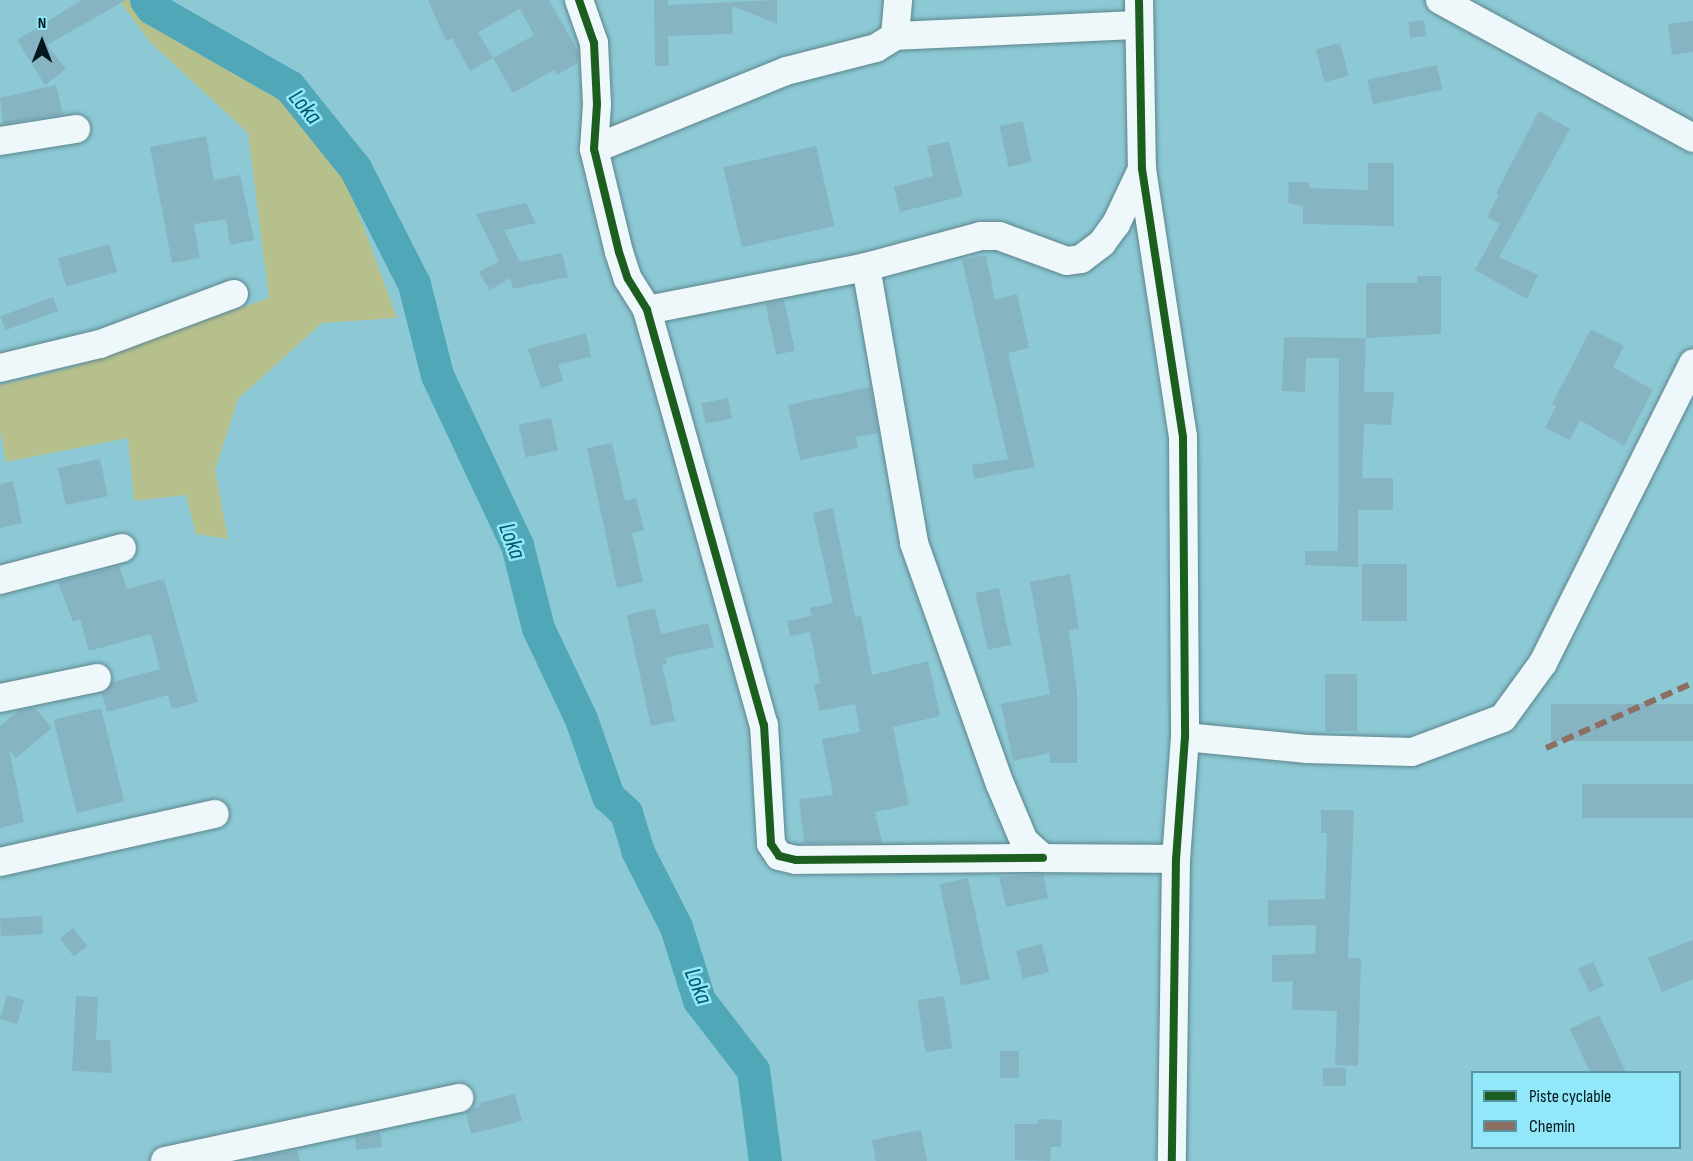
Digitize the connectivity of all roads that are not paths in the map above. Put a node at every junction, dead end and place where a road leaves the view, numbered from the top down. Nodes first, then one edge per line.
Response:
1 (579, 0) edge
2 (898, 0) edge
3 (1440, 0) edge
4 (1138, 13) edge
5 (896, 36) junction
6 (76, 129) dead end
7 (1693, 138) edge
8 (0, 141) edge
9 (594, 149) junction
10 (1142, 169) junction
11 (866, 267) junction
12 (234, 294) dead end
13 (647, 310) junction
14 (1693, 364) edge
15 (0, 368) edge
16 (122, 548) dead end
17 (0, 580) edge
18 (97, 678) dead end
19 (0, 698) edge
20 (1185, 737) junction
21 (215, 814) dead end
22 (1043, 858) junction
23 (1176, 859) junction
24 (0, 862) edge
25 (459, 1098) dead end
26 (165, 1161) edge
27 (1172, 1161) edge

1 - 9 street
2 - 5 street
3 - 7 street
4 - 5 street
4 - 10 street
5 - 9 street
6 - 8 street
9 - 13 street
10 - 11 street
10 - 20 street
11 - 13 street
11 - 22 street
12 - 15 street
13 - 22 street
14 - 20 street
16 - 17 street
18 - 19 street
20 - 23 street
21 - 24 street
22 - 23 street
23 - 27 street
25 - 26 street

